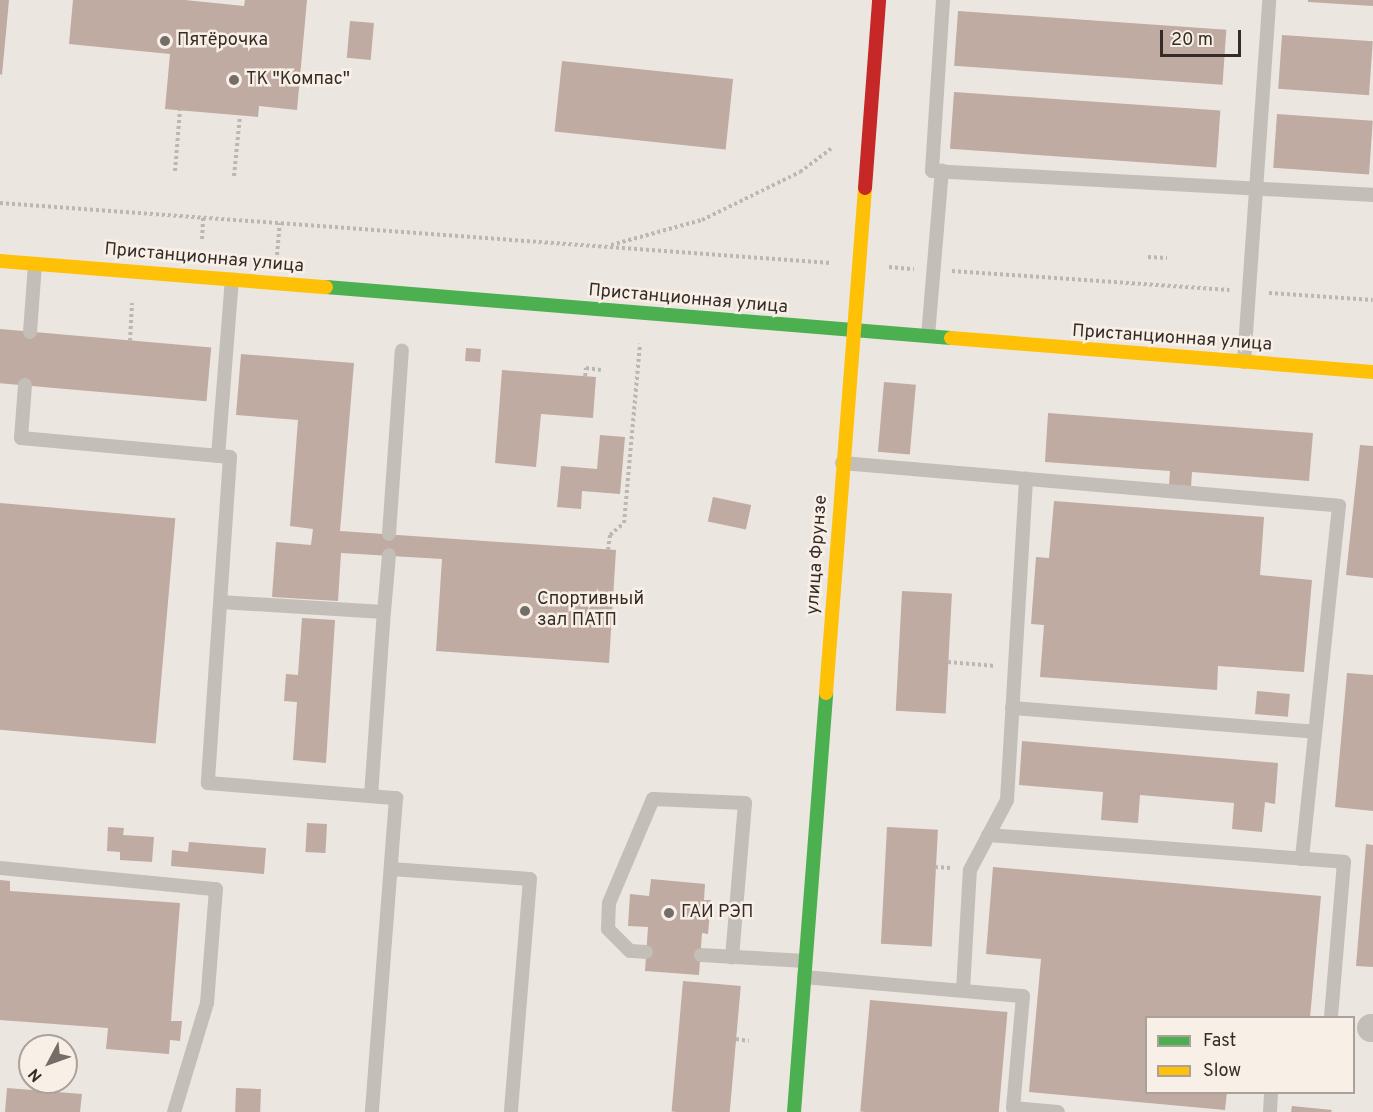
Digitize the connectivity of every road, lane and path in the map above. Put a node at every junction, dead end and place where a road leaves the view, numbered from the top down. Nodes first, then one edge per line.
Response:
1 (879, 0) edge
2 (943, 0) edge
3 (1269, 0) edge
4 (180, 110) dead end
5 (240, 116) dead end
6 (831, 149) dead end
7 (175, 171) dead end
8 (942, 171) junction
9 (234, 176) dead end
10 (1257, 189) junction
11 (1373, 195) edge
12 (0, 203) edge
13 (203, 217) junction
14 (202, 239) dead end
15 (607, 246) junction
16 (1148, 257) dead end
17 (1167, 258) dead end
18 (0, 261) edge
19 (35, 264) junction
20 (857, 265) junction
21 (934, 270) junction
22 (232, 280) junction
23 (1249, 292) junction
24 (1373, 300) edge
25 (132, 303) dead end
26 (30, 332) dead end
27 (852, 332) junction
28 (928, 338) junction
29 (129, 341) dead end
30 (640, 344) dead end
31 (402, 350) dead end
32 (1244, 362) junction
33 (602, 370) dead end
34 (1373, 372) edge
35 (585, 376) dead end
36 (25, 385) dead end
37 (218, 456) junction
38 (842, 463) junction
39 (1026, 479) junction
40 (389, 534) dead end
41 (608, 550) dead end
42 (389, 555) dead end
43 (221, 602) junction
44 (384, 612) junction
45 (948, 662) dead end
46 (1015, 667) junction
47 (1012, 708) junction
48 (1316, 732) junction
49 (371, 796) junction
50 (988, 835) junction
51 (1302, 859) junction
52 (0, 868) edge
53 (392, 869) junction
54 (646, 952) dead end
55 (700, 955) dead end
56 (732, 957) junction
57 (805, 961) junction
58 (804, 977) junction
59 (963, 990) junction
60 (1331, 1016) edge
61 (736, 1040) dead end
62 (749, 1041) dead end
63 (1271, 1094) edge
64 (174, 1112) edge
65 (372, 1112) edge
66 (511, 1112) edge
67 (794, 1112) edge
68 (1058, 1112) edge
69 (1270, 1112) edge

1 - 20 main road, улица Фрунзе
2 - 8 lane
3 - 10 lane
4 - 7 path
5 - 9 path
6 - 15 path
8 - 10 lane
8 - 21 lane
10 - 11 lane
10 - 23 lane
12 - 13 path
13 - 14 path
13 - 15 path
15 - 20 path
16 - 17 path
18 - 19 main road, Пристанционная улица
19 - 22 main road, Пристанционная улица
19 - 26 lane
20 - 21 path
20 - 27 main road, улица Фрунзе
21 - 23 path
21 - 28 lane
22 - 27 main road, Пристанционная улица
22 - 37 lane
23 - 24 path
23 - 32 lane
25 - 29 path
27 - 28 main road, Пристанционная улица
27 - 38 main road, улица Фрунзе
28 - 32 main road, Пристанционная улица
30 - 41 path
31 - 40 lane
32 - 34 main road, Пристанционная улица
33 - 35 path
36 - 37 lane
37 - 43 lane
38 - 39 lane
38 - 57 main road, улица Фрунзе
39 - 46 lane
39 - 48 lane
42 - 44 lane
43 - 44 lane
43 - 49 lane
44 - 49 lane
45 - 46 path
46 - 47 lane
47 - 48 lane
47 - 50 lane
48 - 51 lane
49 - 53 lane
50 - 51 lane
50 - 59 lane
51 - 60 lane
52 - 64 lane
53 - 65 lane
53 - 66 lane
54 - 56 lane
55 - 56 lane
56 - 57 lane
57 - 58 main road, улица Фрунзе
58 - 59 lane
58 - 67 main road, улица Фрунзе
59 - 68 lane
61 - 62 path
63 - 69 lane

